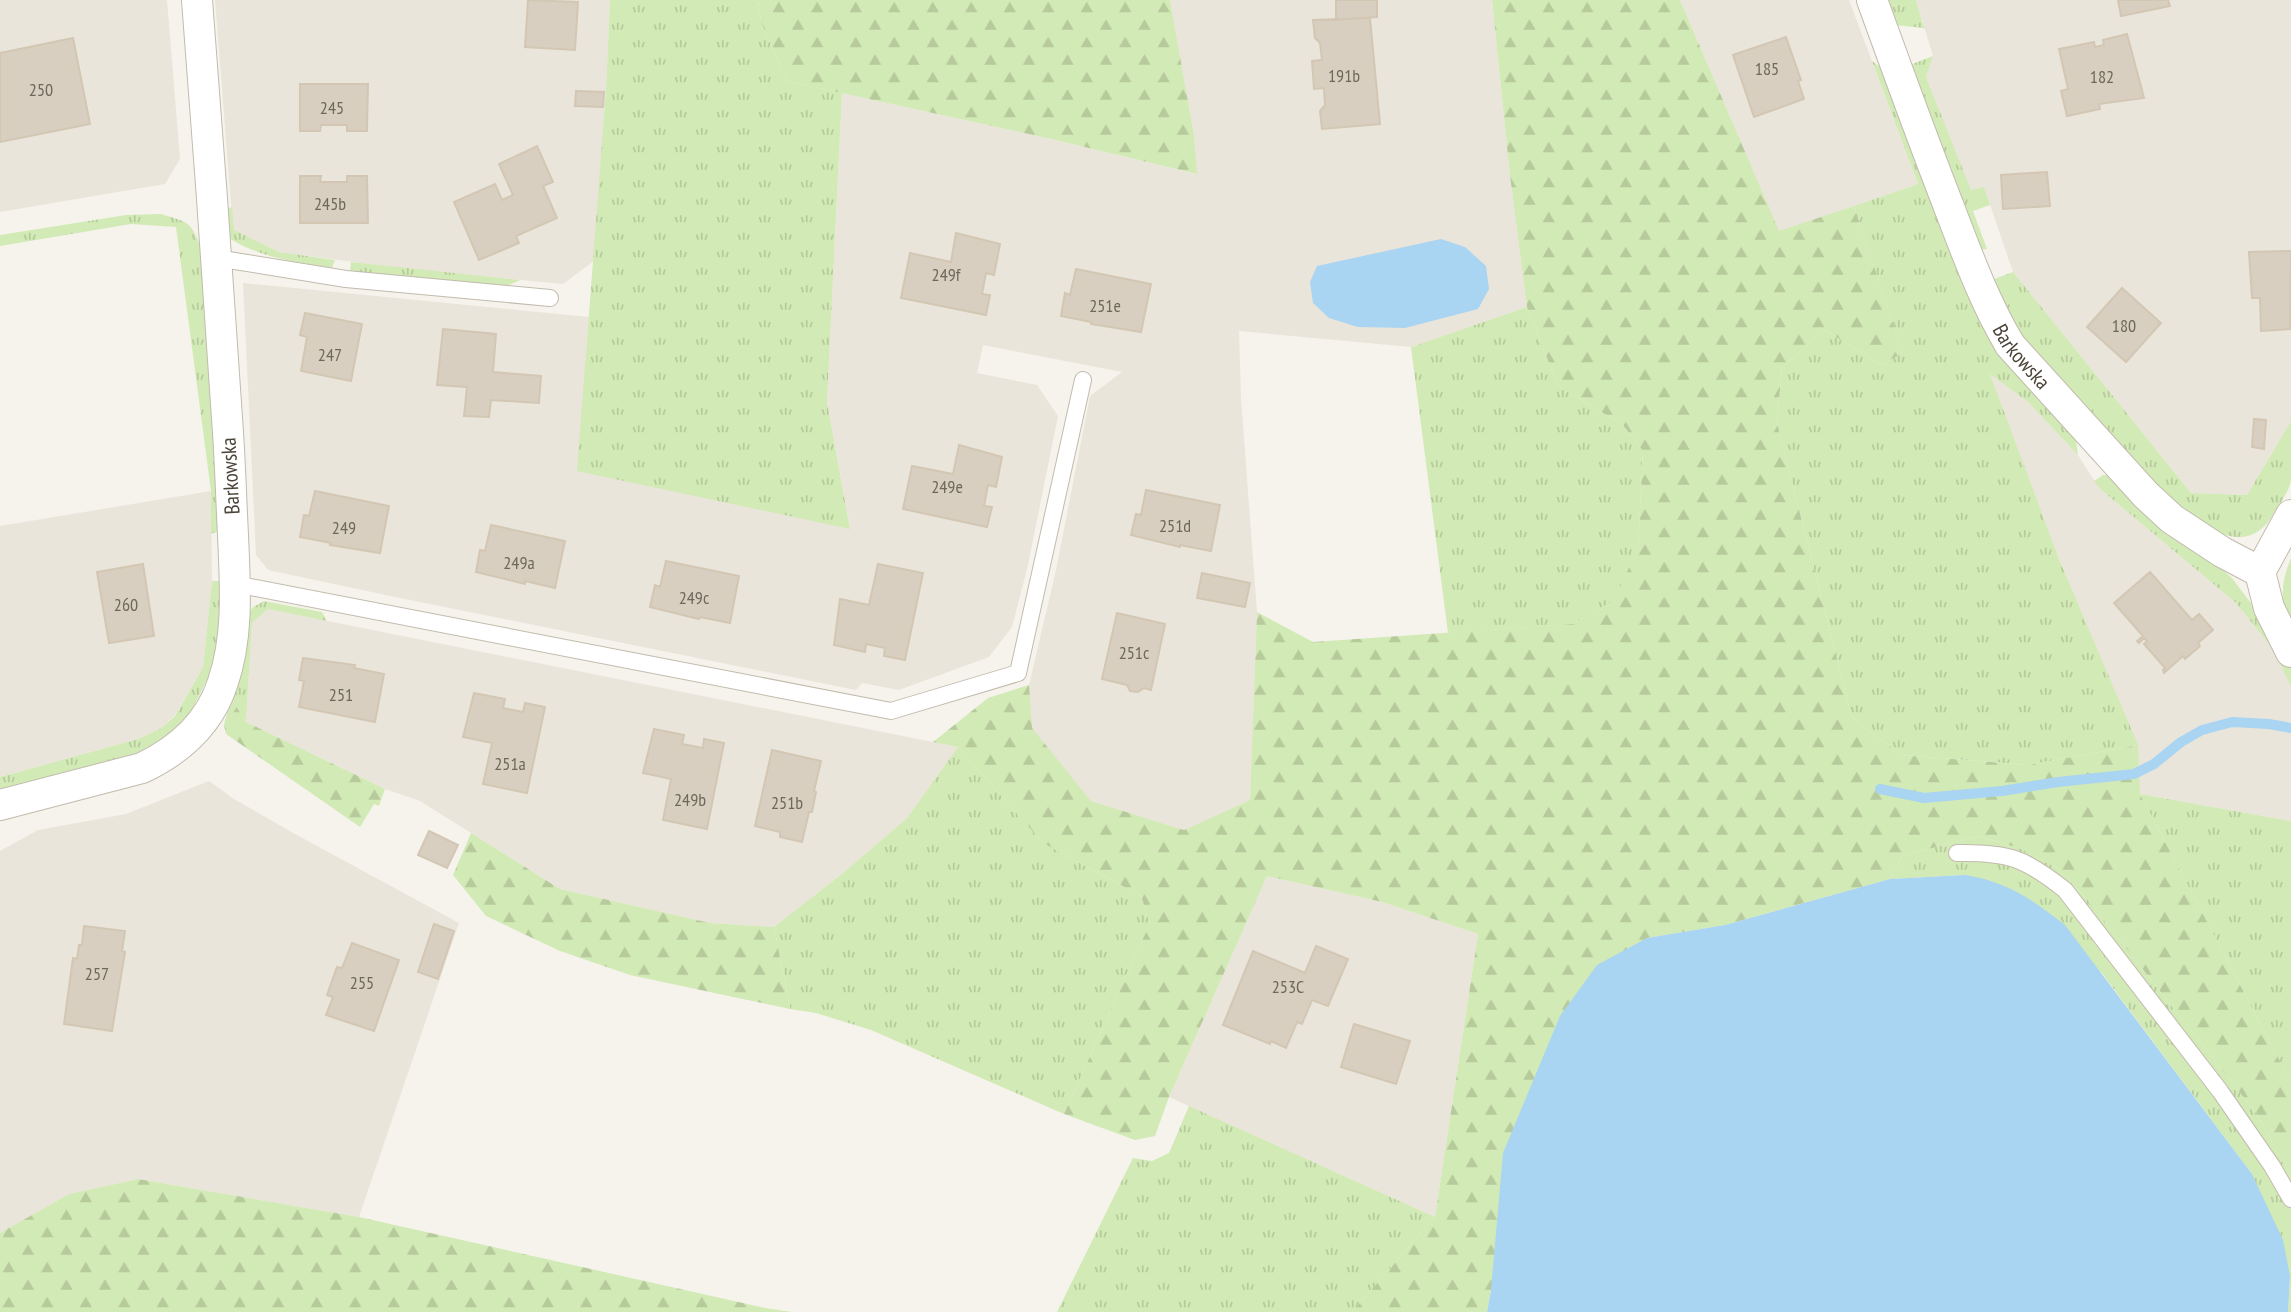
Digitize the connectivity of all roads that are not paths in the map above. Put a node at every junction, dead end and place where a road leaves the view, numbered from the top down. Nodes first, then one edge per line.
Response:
1 (197, 0) edge
2 (1872, 0) edge
3 (216, 258) junction
4 (550, 298) dead end
5 (1083, 380) dead end
6 (2291, 515) edge
7 (2260, 572) junction
8 (235, 584) junction
9 (2291, 652) edge
10 (0, 805) edge
11 (1957, 853) dead end
12 (2291, 1199) edge

1 - 3 street, Barkowska
2 - 7 street, Barkowska
3 - 4 lane
3 - 8 street, Barkowska
5 - 8 lane
6 - 7 street
7 - 9 street
8 - 10 street, Barkowska
11 - 12 lane

